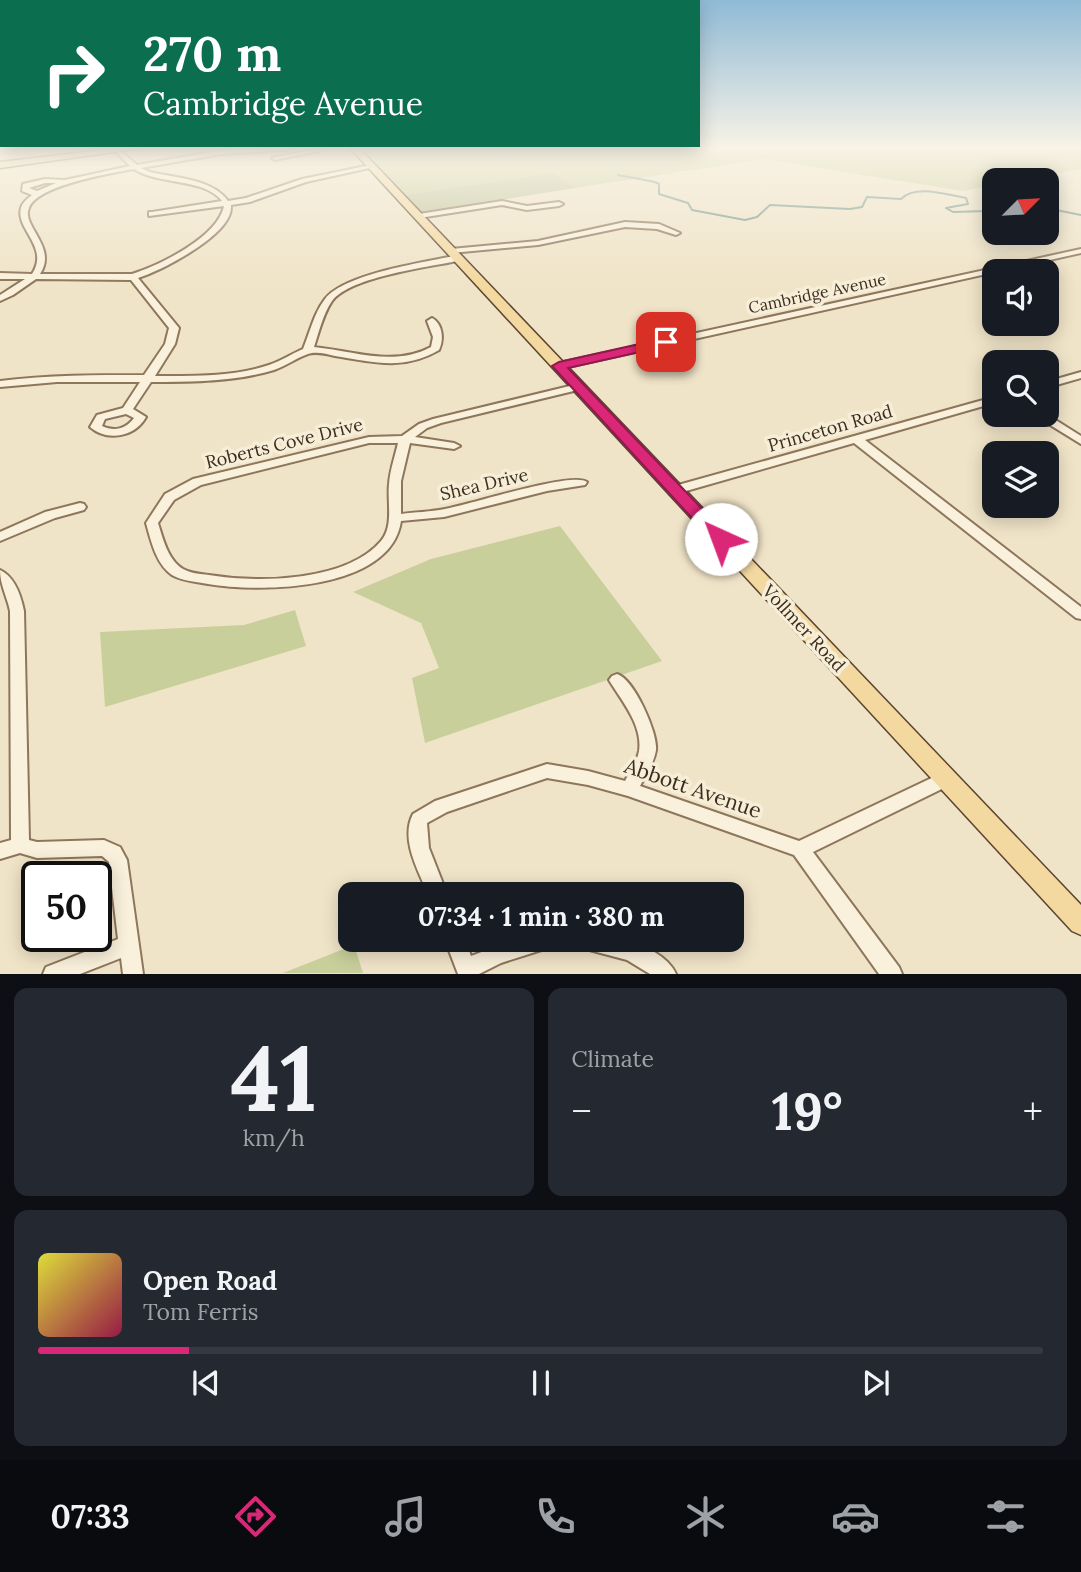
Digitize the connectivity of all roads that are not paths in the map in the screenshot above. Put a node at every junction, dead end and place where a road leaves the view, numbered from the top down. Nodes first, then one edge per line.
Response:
1 (216, 193) edge
2 (266, 193) edge
3 (397, 193) edge
4 (37, 194) edge
5 (226, 203) junction
6 (559, 204) dead end
7 (152, 214) dead end
8 (419, 216) junction
9 (676, 233) dead end
10 (1081, 251) edge
11 (455, 255) junction
12 (0, 276) edge
13 (133, 277) junction
14 (34, 278) junction
15 (0, 298) edge
16 (432, 321) dead end
17 (308, 349) junction
18 (559, 366) junction
19 (1081, 375) edge
20 (150, 378) junction
21 (1059, 381) edge
22 (0, 384) edge
23 (578, 387) junction
24 (982, 403) edge
25 (127, 410) dead end
26 (1059, 427) edge
27 (405, 439) junction
28 (856, 439) junction
29 (1081, 441) edge
30 (454, 446) dead end
31 (581, 482) dead end
32 (675, 490) junction
33 (80, 507) dead end
34 (396, 518) junction
35 (0, 537) edge
36 (0, 575) edge
37 (1081, 614) edge
38 (617, 680) dead end
39 (946, 779) junction
40 (629, 789) junction
41 (419, 819) joint
42 (20, 845) junction
43 (800, 849) junction
44 (0, 851) edge
45 (433, 882) edge
46 (1081, 923) edge
47 (129, 945) junction
48 (460, 952) edge
49 (505, 952) edge
50 (633, 952) edge
51 (467, 971) edge
52 (54, 974) edge
53 (133, 974) edge
54 (666, 974) edge
55 (891, 974) edge

1 - 5 street
2 - 5 street
3 - 8 main road, Vollmer Road
4 - 14 street
5 - 7 street
5 - 13 street
6 - 8 street
8 - 11 main road, Vollmer Road
9 - 11 street
10 - 18 street, Cambridge Avenue
11 - 17 street
11 - 18 main road, Vollmer Road
12 - 14 street
13 - 14 street
13 - 20 street
14 - 15 street
16 - 17 street
17 - 20 street
18 - 23 main road, Vollmer Road
19 - 21 street
20 - 22 street
20 - 25 street
23 - 27 street, Roberts Cove Drive
23 - 32 main road, Vollmer Road
24 - 28 street, Princeton Road
26 - 29 street
27 - 30 street
27 - 34 street, Roberts Cove Drive
27 - 34 street, Roberts Cove Drive
28 - 32 street, Princeton Road
28 - 37 street
31 - 34 street, Shea Drive
32 - 39 main road, Vollmer Road
33 - 35 street
36 - 42 street
38 - 40 street
39 - 43 street
39 - 46 main road, Vollmer Road
40 - 41 street, Abbott Avenue
40 - 43 street, Abbott Avenue
41 - 45 street
42 - 44 street
42 - 47 street
43 - 55 street
47 - 52 street
47 - 53 street
48 - 51 street
49 - 51 street
50 - 54 street

